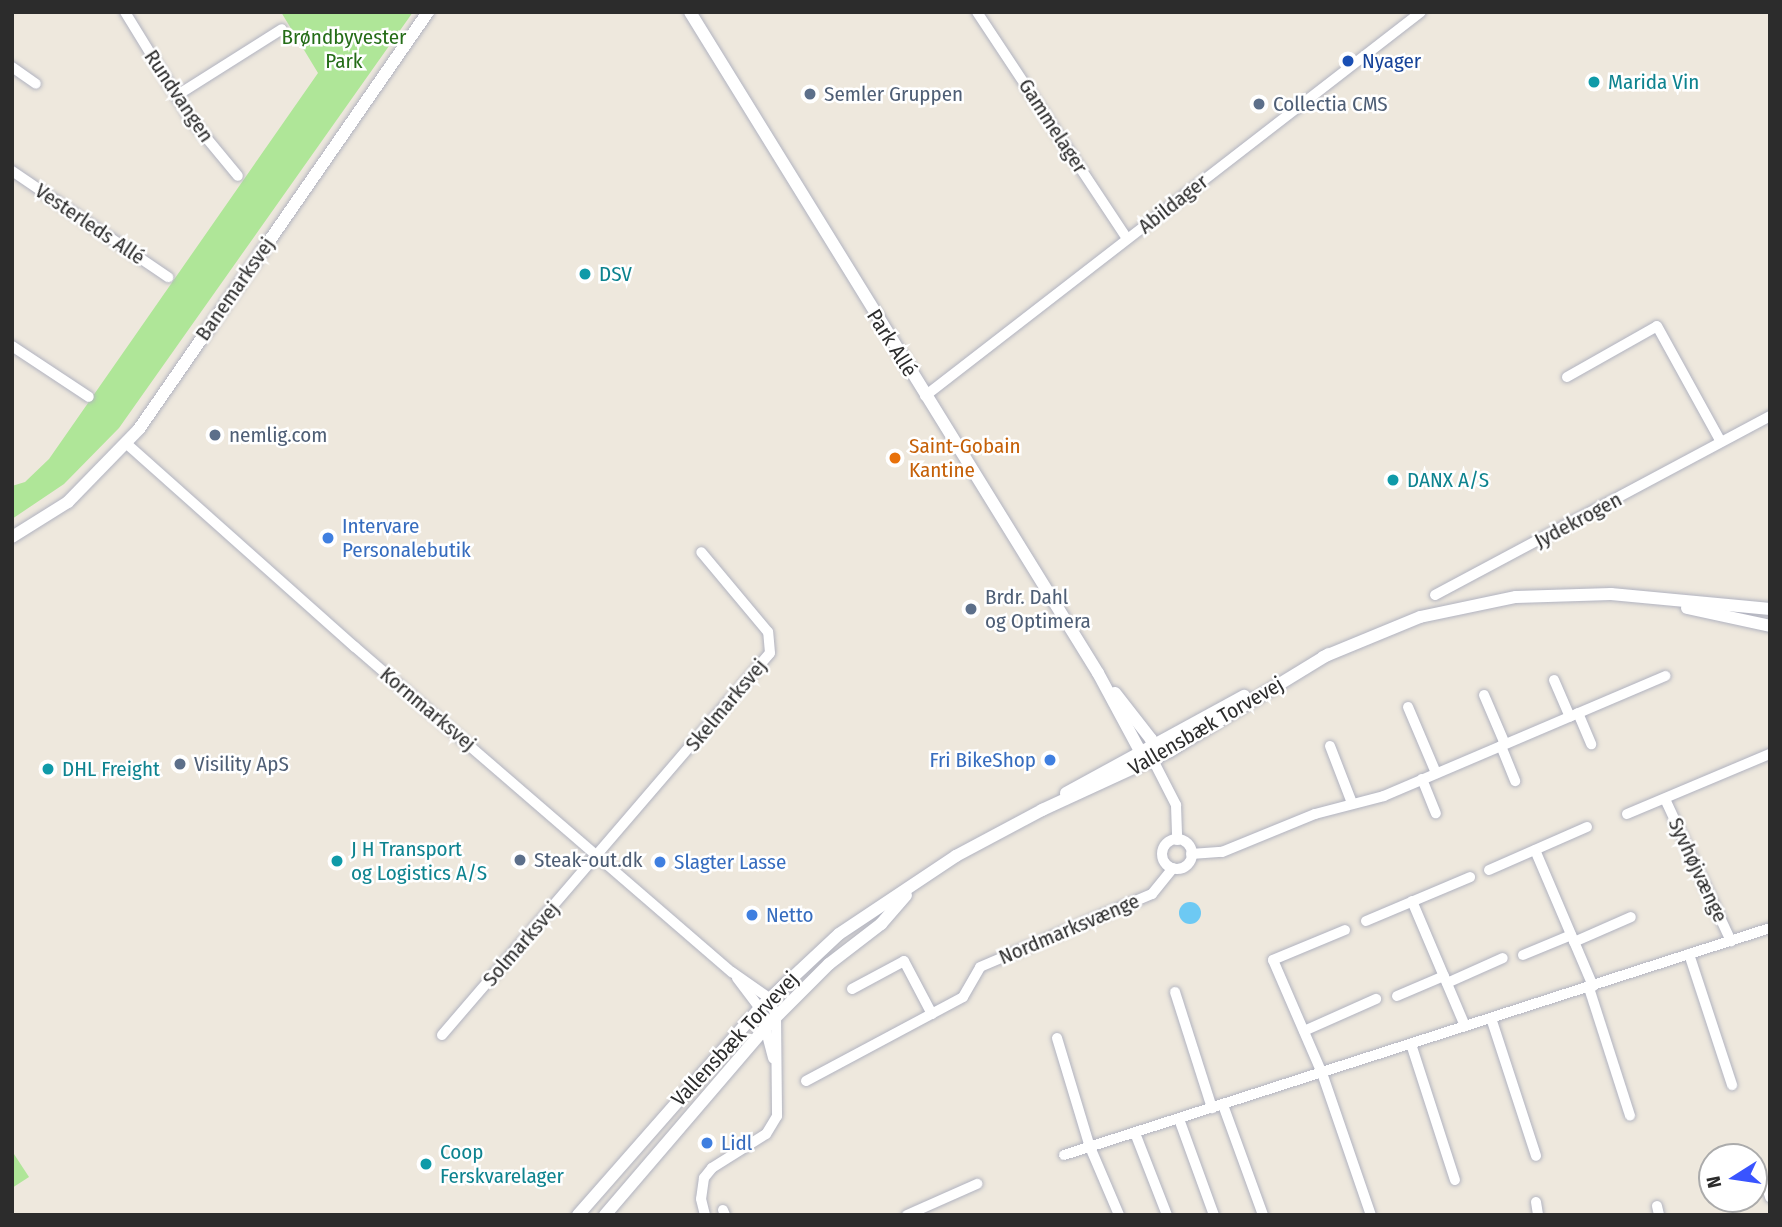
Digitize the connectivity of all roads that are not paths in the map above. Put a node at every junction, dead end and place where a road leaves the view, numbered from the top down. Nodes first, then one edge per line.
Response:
1 (125, 12) edge
2 (428, 12) edge
3 (690, 12) edge
4 (977, 12) edge
5 (1414, 14) edge
6 (282, 29) dead end
7 (16, 70) edge
8 (12, 83) edge
9 (36, 84) dead end
10 (176, 96) junction
11 (12, 171) edge
12 (238, 176) dead end
13 (1128, 239) junction
14 (167, 277) dead end
15 (12, 345) edge
16 (1567, 377) dead end
17 (925, 396) junction
18 (89, 397) dead end
19 (1770, 416) edge
20 (1721, 442) junction
21 (127, 444) junction
22 (12, 537) edge
23 (701, 552) dead end
24 (1435, 595) dead end
25 (1642, 597) junction
26 (1770, 609) edge
27 (1767, 625) edge
28 (1329, 654) junction
29 (1098, 673) junction
30 (1666, 676) dead end
31 (1554, 680) dead end
32 (1484, 695) dead end
33 (1408, 707) dead end
34 (1574, 715) junction
35 (1154, 744) junction
36 (1591, 744) dead end
37 (1503, 745) junction
38 (1330, 746) dead end
39 (1140, 751) junction
40 (1770, 754) edge
41 (1153, 760) junction
42 (1436, 773) junction
43 (1422, 779) junction
44 (1515, 781) dead end
45 (1665, 799) junction
46 (1352, 803) junction
47 (1042, 810) junction
48 (1436, 813) dead end
49 (1627, 814) dead end
50 (1587, 827) dead end
51 (1177, 840) junction
52 (1535, 850) junction
53 (600, 854) junction
54 (1191, 854) junction
55 (1173, 868) junction
56 (1489, 870) dead end
57 (1470, 877) dead end
58 (912, 887) junction
59 (1412, 901) junction
60 (1631, 917) dead end
61 (1366, 922) dead end
62 (1770, 928) edge
63 (1345, 930) dead end
64 (1572, 938) junction
65 (1731, 941) junction
66 (1689, 954) junction
67 (1523, 955) dead end
68 (1503, 958) dead end
69 (732, 972) junction
70 (1445, 979) junction
71 (1591, 987) junction
72 (852, 989) dead end
73 (1175, 992) dead end
74 (1397, 996) dead end
75 (769, 998) junction
76 (1376, 999) dead end
77 (760, 1008) junction
78 (932, 1014) junction
79 (776, 1016) junction
80 (1491, 1018) junction
81 (1465, 1026) junction
82 (766, 1027) junction
83 (1304, 1031) junction
84 (442, 1035) dead end
85 (1057, 1038) dead end
86 (1411, 1044) junction
87 (776, 1072) junction
88 (1322, 1073) junction
89 (806, 1081) dead end
90 (1732, 1085) dead end
91 (1223, 1105) junction
92 (1212, 1108) junction
93 (1630, 1116) dead end
94 (1179, 1119) junction
95 (1135, 1133) junction
96 (1090, 1147) junction
97 (1064, 1155) dead end
98 (1536, 1156) dead end
99 (1455, 1180) dead end
100 (977, 1184) dead end
101 (1536, 1202) dead end
102 (579, 1215) edge
103 (605, 1215) edge
104 (705, 1215) edge
105 (907, 1215) edge
106 (1119, 1215) edge
107 (1167, 1215) edge
108 (1214, 1215) edge
109 (1263, 1215) edge
110 (1371, 1215) edge
111 (1538, 1215) edge

1 - 10 street, Rundvangen
2 - 21 street, Banemarksvej
3 - 17 street, Park Allé
4 - 13 street, Gammelager
5 - 13 street, Abildager
6 - 10 street
7 - 8 street
7 - 9 street
10 - 12 street, Rundvangen
11 - 14 street, Vesterleds Allé
13 - 17 street, Abildager
15 - 18 street
16 - 20 street
17 - 29 street, Park Allé
19 - 20 street, Jydekrogen
20 - 24 street, Jydekrogen
21 - 22 street, Banemarksvej
21 - 53 street, Kornmarksvej
23 - 53 street, Skelmarksvej
25 - 26 street, Vallensbæk Torvevej
25 - 27 street, Vallensbæk Torvevej
25 - 28 street, Vallensbæk Torvevej
28 - 35 street, Vallensbæk Torvevej
28 - 41 street, Vallensbæk Torvevej
29 - 35 street, Park Allé
29 - 39 street, Park Allé
30 - 34 street
31 - 34 street
32 - 37 street
33 - 42 street
34 - 36 street
34 - 37 street
35 - 39 street, Vallensbæk Torvevej
35 - 41 street
37 - 42 street
37 - 44 street
38 - 46 street
39 - 41 street, Park Allé
39 - 47 street, Vallensbæk Torvevej
40 - 45 street, Syvhøjvænge
41 - 47 street, Vallensbæk Torvevej
41 - 51 street
42 - 43 street
43 - 46 street
43 - 48 street
45 - 49 street, Syvhøjvænge
45 - 65 street, Syvhøjvænge
46 - 54 street
47 - 58 street, Vallensbæk Torvevej
50 - 52 street
51 - 54 street
51 - 55 street
52 - 56 street
52 - 64 street
53 - 69 street, Kornmarksvej
53 - 84 street, Solmarksvej
54 - 55 street
55 - 78 street, Nordmarksvænge
57 - 59 street
58 - 75 street, Vallensbæk Torvevej
58 - 79 street, Vallensbæk Torvevej
59 - 61 street
59 - 70 street
60 - 64 street
62 - 65 street, Syvhøjvænge
63 - 83 street
64 - 67 street
64 - 71 street
65 - 66 street, Syvhøjvænge
66 - 71 street, Syvhøjvænge
66 - 90 street
68 - 70 street
69 - 75 street, Kornmarksvej
69 - 77 street, Kornmarksvej
70 - 74 street
70 - 81 street
71 - 80 street, Syvhøjvænge
71 - 93 street
72 - 78 street
73 - 92 street
75 - 77 street, Vallensbæk Torvevej
75 - 79 street
76 - 83 street
77 - 82 street
77 - 102 street, Vallensbæk Torvevej
78 - 89 street, Nordmarksvænge
79 - 82 street, Vallensbæk Torvevej
79 - 87 street
80 - 81 street, Syvhøjvænge
80 - 98 street
81 - 86 street, Syvhøjvænge
82 - 87 street
82 - 103 street, Vallensbæk Torvevej
83 - 88 street
85 - 96 street
86 - 88 street, Syvhøjvænge
86 - 99 street
87 - 104 street
88 - 91 street, Syvhøjvænge
88 - 110 street
91 - 92 street, Syvhøjvænge
91 - 109 street
92 - 94 street, Syvhøjvænge
94 - 95 street, Syvhøjvænge
94 - 108 street
95 - 96 street, Syvhøjvænge
95 - 107 street
96 - 97 street, Syvhøjvænge
96 - 106 street
100 - 105 street
101 - 111 street

